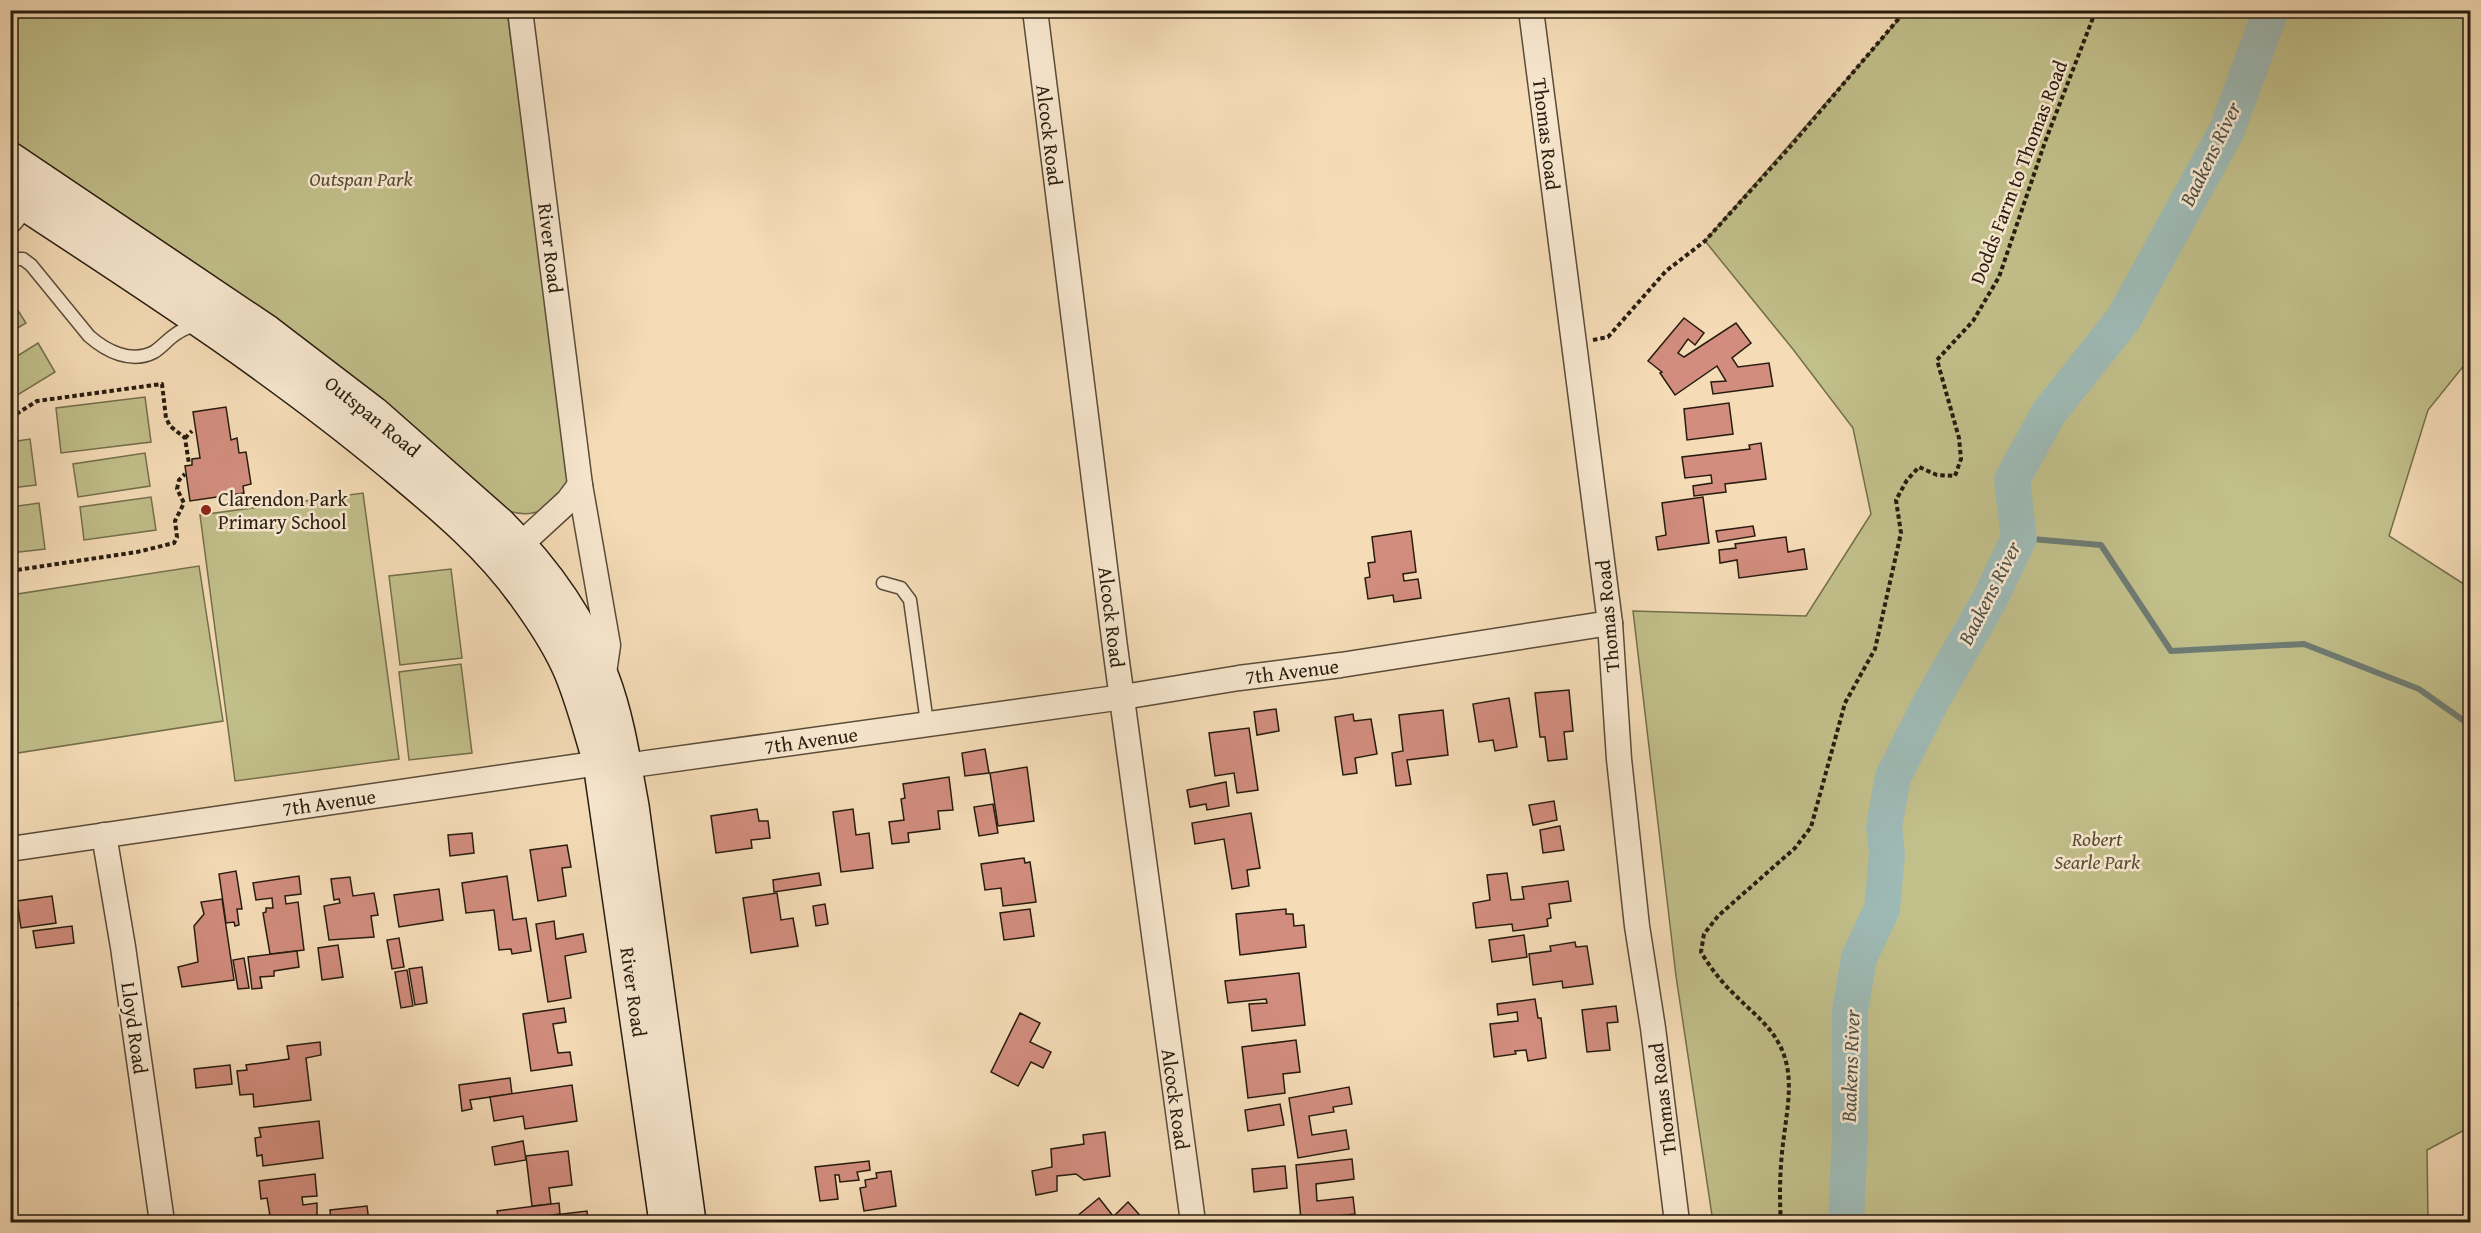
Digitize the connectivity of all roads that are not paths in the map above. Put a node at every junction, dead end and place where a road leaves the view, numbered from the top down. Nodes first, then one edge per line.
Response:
1 (520, 10) edge
2 (1035, 10) edge
3 (1531, 10) edge
4 (10, 159) edge
5 (17, 211) edge
6 (10, 258) edge
7 (204, 322) junction
8 (580, 485) junction
9 (510, 554) junction
10 (883, 583) dead end
11 (1610, 623) junction
12 (603, 681) junction
13 (1122, 697) junction
14 (927, 723) junction
15 (612, 765) junction
16 (104, 835) junction
17 (10, 849) edge
18 (663, 1117) junction
19 (162, 1222) edge
20 (666, 1222) edge
21 (689, 1222) edge
22 (1193, 1222) edge
23 (1677, 1222) edge

1 - 8 street, River Road
2 - 13 street, Alcock Road
3 - 11 street, Thomas Road
4 - 9 main road, Outspan Road
5 - 7 main road, Outspan Road
6 - 7 lane
7 - 9 main road, Outspan Road
8 - 9 street
8 - 12 street, River Road
9 - 12 main road, Outspan Road
9 - 15 main road, Outspan Road
10 - 14 lane
11 - 13 street, 7th Avenue
11 - 23 street, Thomas Road
12 - 15 main road, Outspan Road
13 - 14 street, 7th Avenue
13 - 22 street, Alcock Road
14 - 15 street, 7th Avenue
15 - 16 street, 7th Avenue
15 - 18 main road, River Road
16 - 17 street, 7th Avenue
16 - 19 street, Lloyd Road
18 - 20 main road, River Road
18 - 21 main road, River Road

